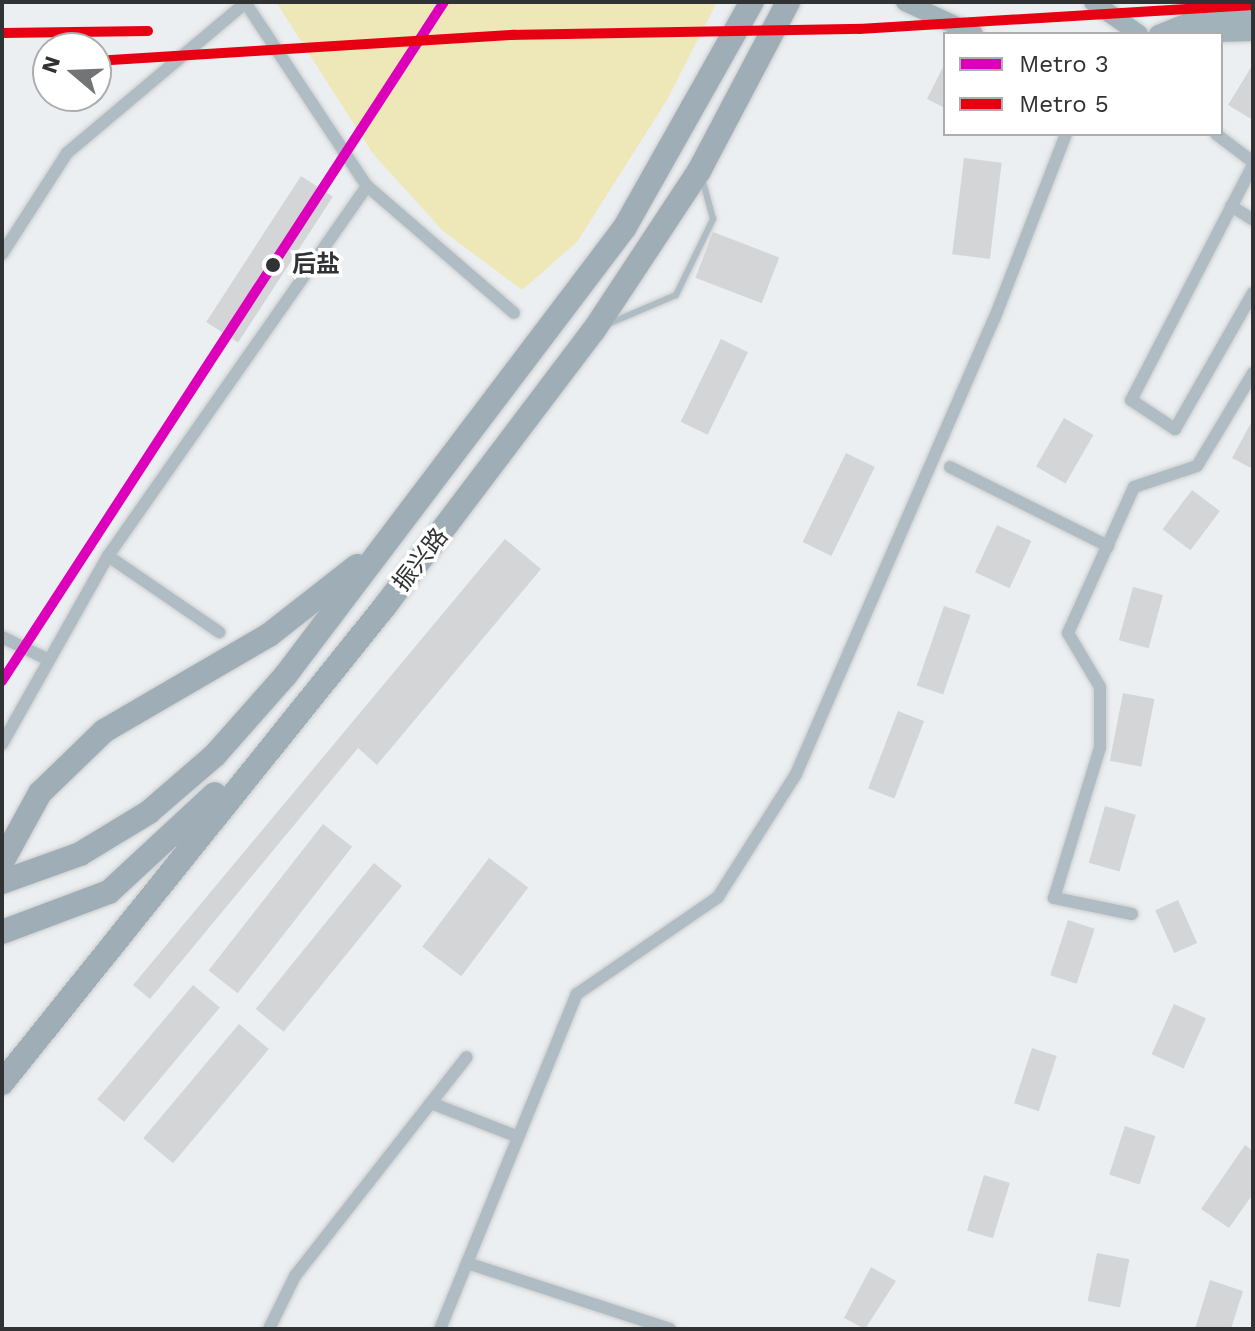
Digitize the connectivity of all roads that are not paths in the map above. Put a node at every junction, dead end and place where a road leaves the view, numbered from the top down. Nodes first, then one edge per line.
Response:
1 (245, 2) edge
2 (752, 2) edge
3 (788, 2) edge
4 (905, 2) edge
5 (1099, 5) edge
6 (1253, 18) edge
7 (970, 32) edge
8 (1136, 32) edge
9 (1163, 32) edge
10 (1253, 32) edge
11 (1223, 33) edge
12 (1065, 136) edge
13 (1219, 136) edge
14 (1253, 163) edge
15 (699, 171) junction
16 (367, 186) junction
17 (1231, 206) junction
18 (1253, 220) edge
19 (2, 254) edge
20 (1253, 293) edge
21 (514, 313) dead end
22 (594, 330) junction
23 (1253, 373) edge
24 (950, 467) dead end
25 (425, 500) junction
26 (1108, 546) junction
27 (108, 556) junction
28 (219, 632) dead end
29 (2, 637) edge
30 (49, 660) junction
31 (312, 696) junction
32 (2, 744) edge
33 (2, 862) edge
34 (2, 882) edge
35 (1132, 914) dead end
36 (2, 932) edge
37 (467, 1057) dead end
38 (2, 1083) edge
39 (431, 1103) junction
40 (518, 1137) junction
41 (467, 1263) junction
42 (269, 1329) edge
43 (440, 1329) edge
44 (670, 1329) edge

1 - 16 street
1 - 19 street
2 - 25 highway, 振兴路
3 - 15 highway, 振兴路
4 - 7 street
5 - 8 street
6 - 9 street
10 - 11 street
12 - 40 street
13 - 14 street
14 - 17 street
15 - 22 highway, 振兴路
15 - 22 lane
16 - 21 street
16 - 27 street
17 - 18 street
17 - 20 street
22 - 31 highway, 振兴路
23 - 26 street
24 - 26 street
25 - 33 highway
25 - 34 highway, 振兴路
26 - 35 street
27 - 28 street
27 - 30 street
29 - 30 street
30 - 32 street
31 - 36 highway
31 - 38 highway, 振兴路
37 - 39 street
39 - 40 street
39 - 42 street
40 - 41 street
41 - 43 street
41 - 44 street

